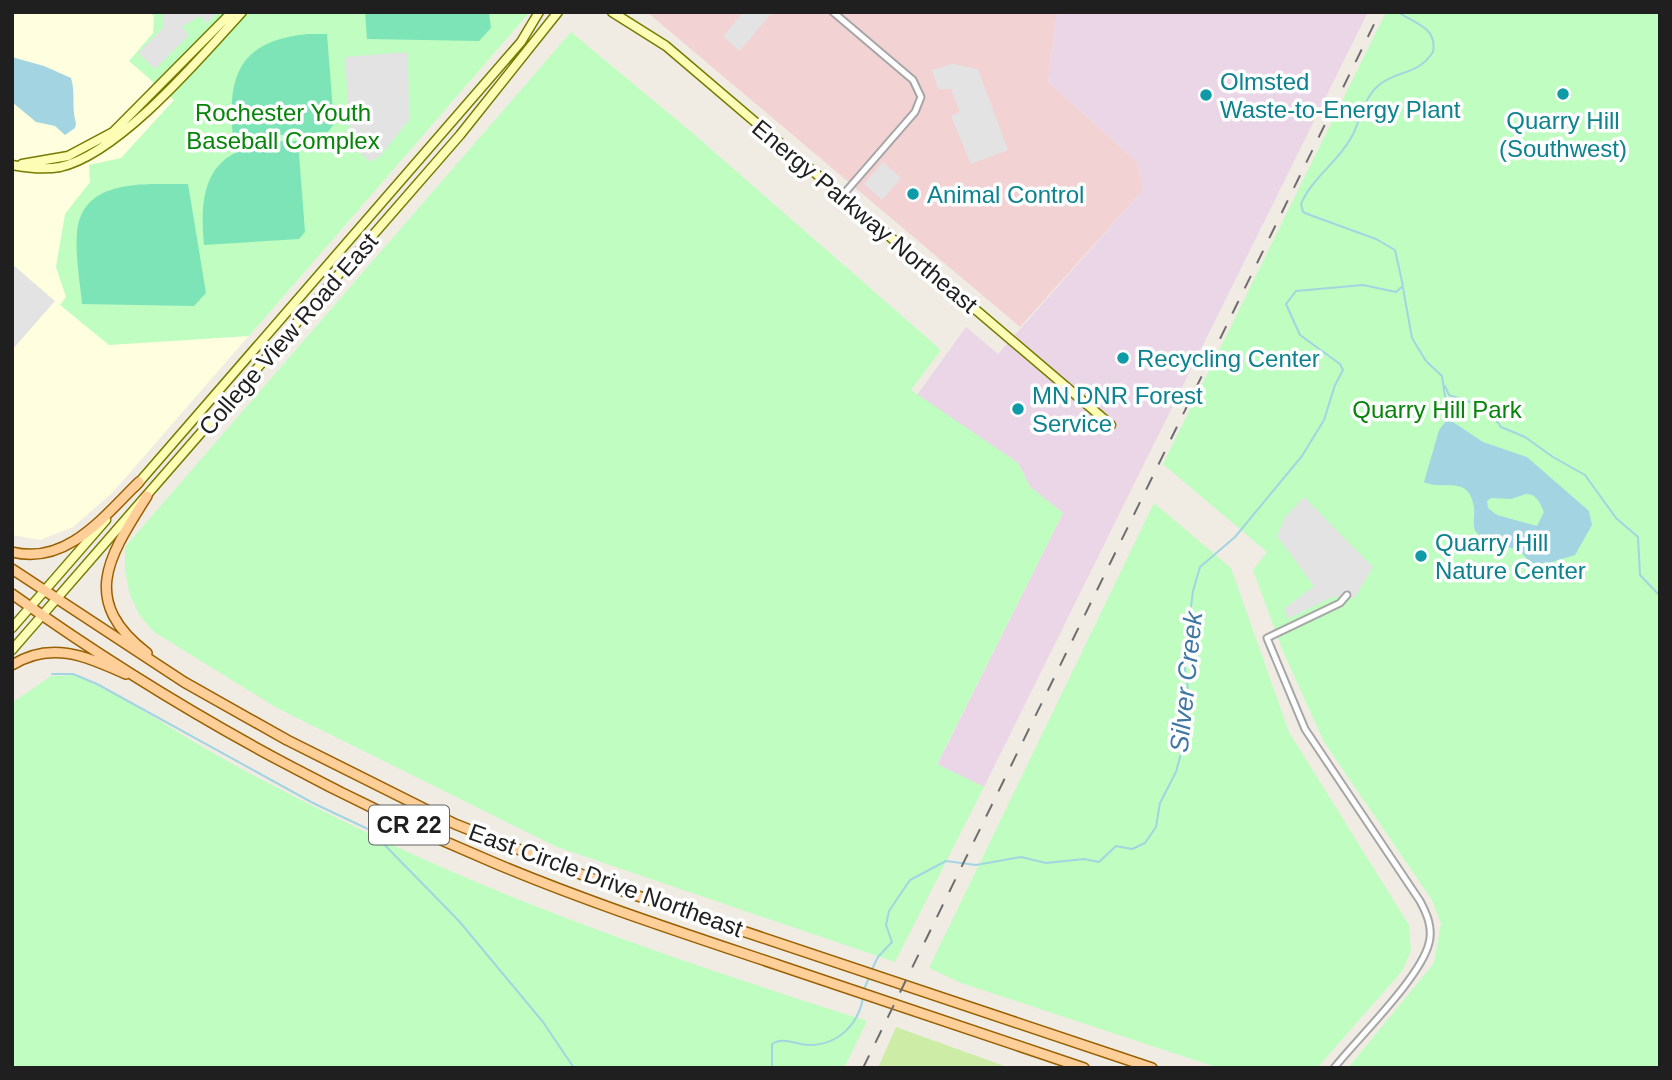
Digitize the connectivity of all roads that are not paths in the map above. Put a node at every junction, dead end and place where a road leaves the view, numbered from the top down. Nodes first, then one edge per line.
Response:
1 (232, 12) edge
2 (242, 12) edge
3 (539, 12) edge
4 (558, 12) edge
5 (833, 12) edge
6 (614, 13) edge
7 (12, 165) edge
8 (842, 196) junction
9 (1111, 425) dead end
10 (139, 482) junction
11 (147, 496) junction
12 (12, 552) edge
13 (12, 569) edge
14 (44, 590) junction
15 (12, 594) edge
16 (1347, 595) dead end
17 (56, 599) junction
18 (30, 606) junction
19 (43, 614) junction
20 (12, 628) edge
21 (12, 650) edge
22 (12, 665) edge
23 (184, 682) junction
24 (153, 686) junction
25 (1084, 1068) edge
26 (1152, 1068) edge
27 (1334, 1068) edge

1 - 7 main road
2 - 7 main road
3 - 10 main road, College View Road East
4 - 11 main road, College View Road East
5 - 8 street
6 - 8 main road, Energy Parkway Northeast
8 - 9 main road, Energy Parkway Northeast
10 - 12 main road
10 - 14 main road, College View Road East
11 - 17 main road, College View Road East
11 - 23 main road
13 - 14 main road, CR 22
14 - 17 main road, CR 22
14 - 18 main road, College View Road East
15 - 18 main road, CR 22
16 - 27 street
17 - 19 main road, College View Road East
17 - 23 main road, East Circle Drive Northeast / CR 22
18 - 19 main road, East Circle Drive Northeast / CR 22
18 - 20 main road, College View Road East
19 - 21 main road, College View Road East
19 - 24 main road, East Circle Drive Northeast / CR 22
22 - 24 main road
23 - 26 main road, East Circle Drive Northeast / CR 22
24 - 25 main road, East Circle Drive Northeast / CR 22

